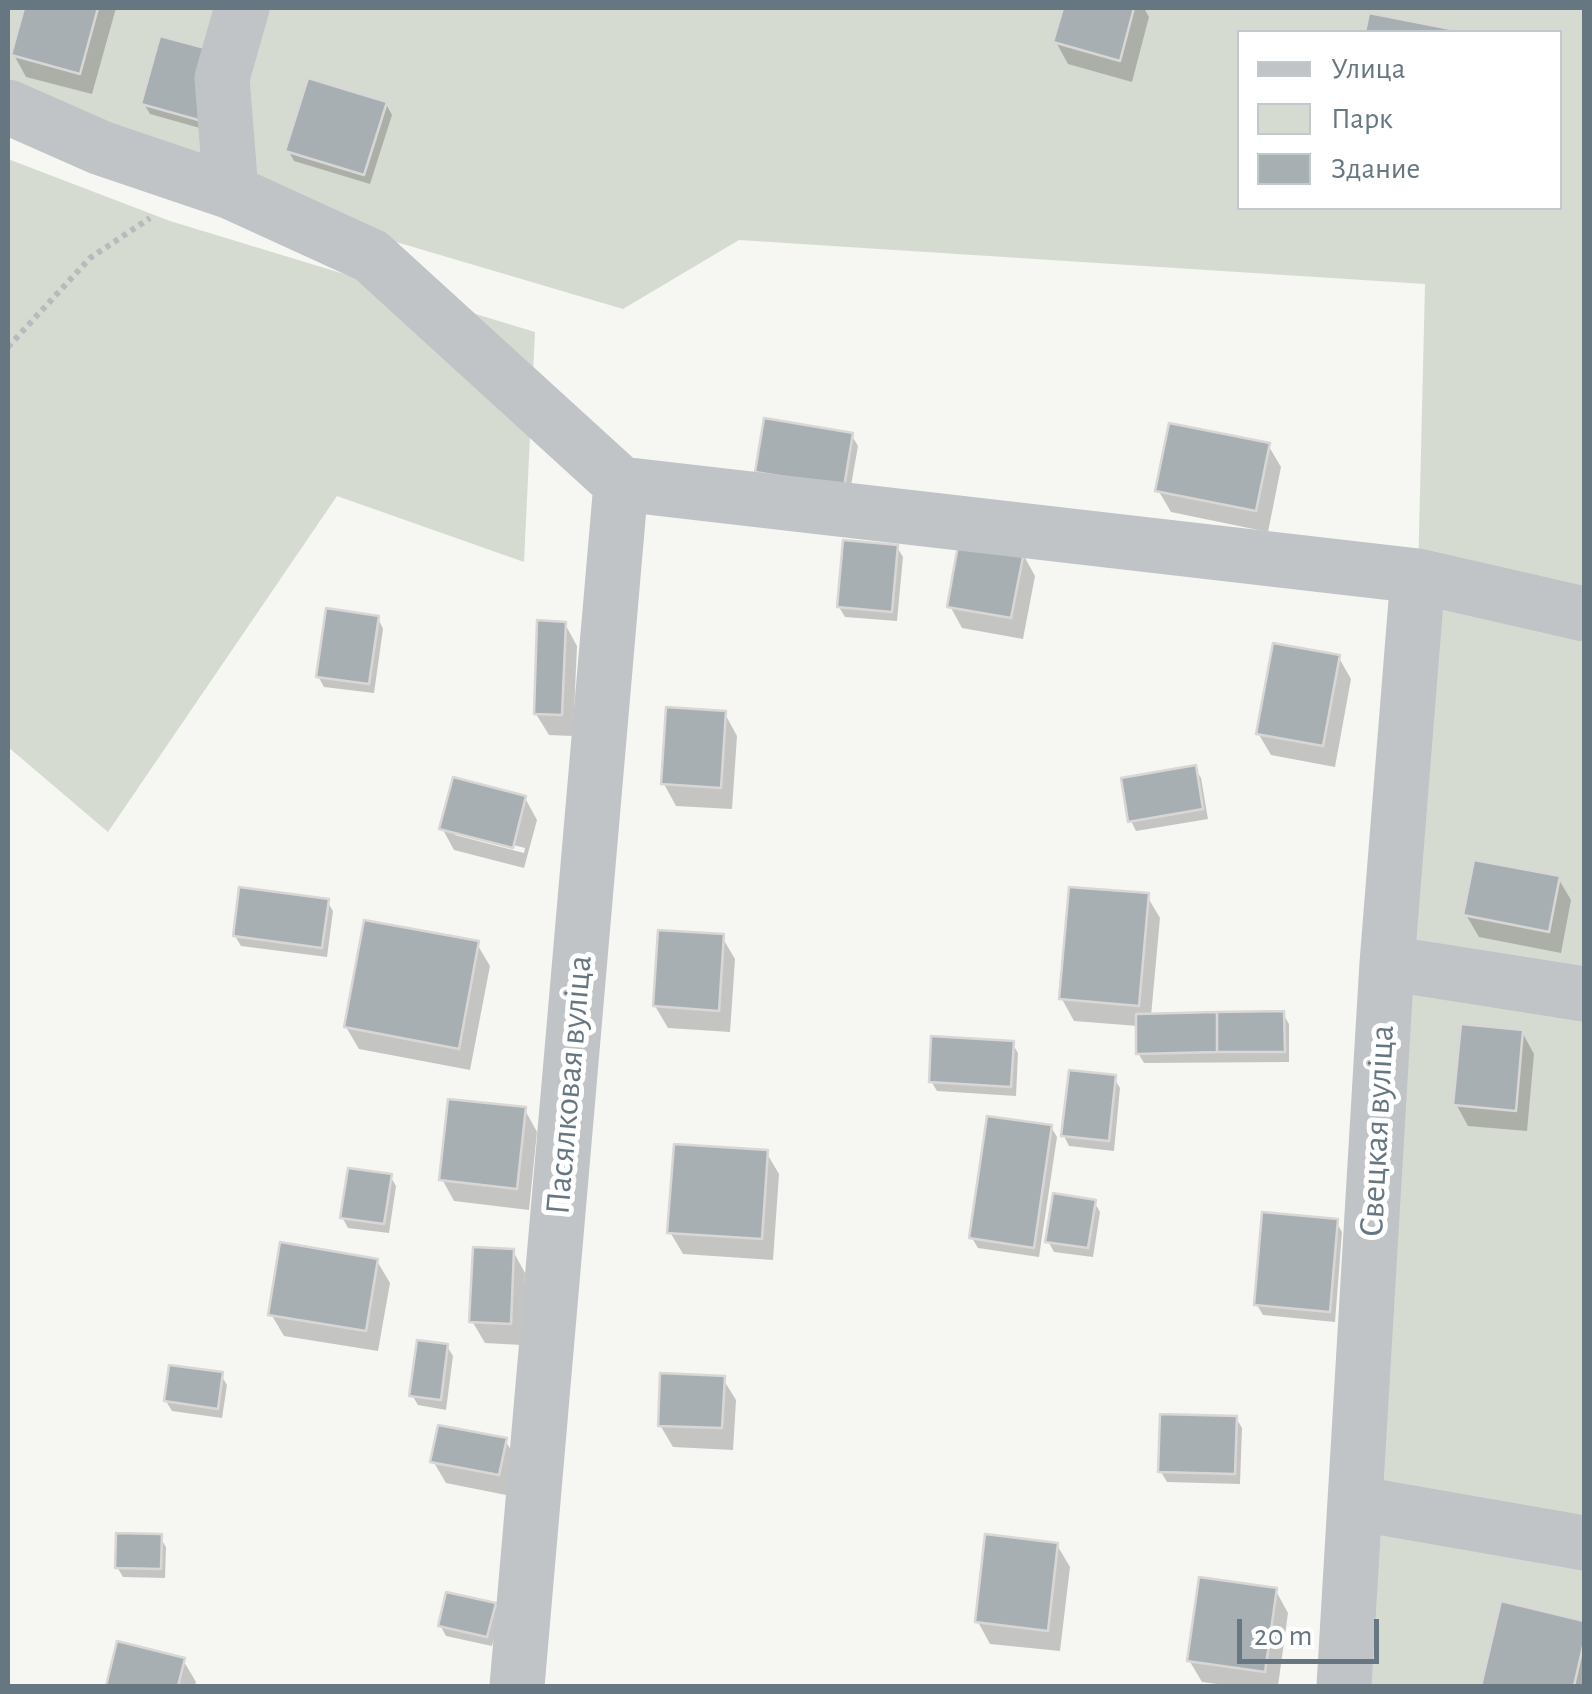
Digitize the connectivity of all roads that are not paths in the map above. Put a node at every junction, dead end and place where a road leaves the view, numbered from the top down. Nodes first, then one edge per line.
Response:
1 (242, 8) edge
2 (8, 106) edge
3 (217, 187) junction
4 (621, 484) junction
5 (1418, 576) junction
6 (1584, 614) edge
7 (1387, 962) junction
8 (1584, 994) edge
9 (1355, 1504) junction
10 (1584, 1542) edge
11 (517, 1686) edge
12 (1344, 1686) edge

1 - 3 street
2 - 3 street
3 - 4 street
4 - 5 street
4 - 11 street, Пасялковая вуліца
5 - 6 street
5 - 7 street, Свецкая вуліца
7 - 8 street
7 - 9 street, Свецкая вуліца
9 - 10 street
9 - 12 street, Свецкая вуліца

